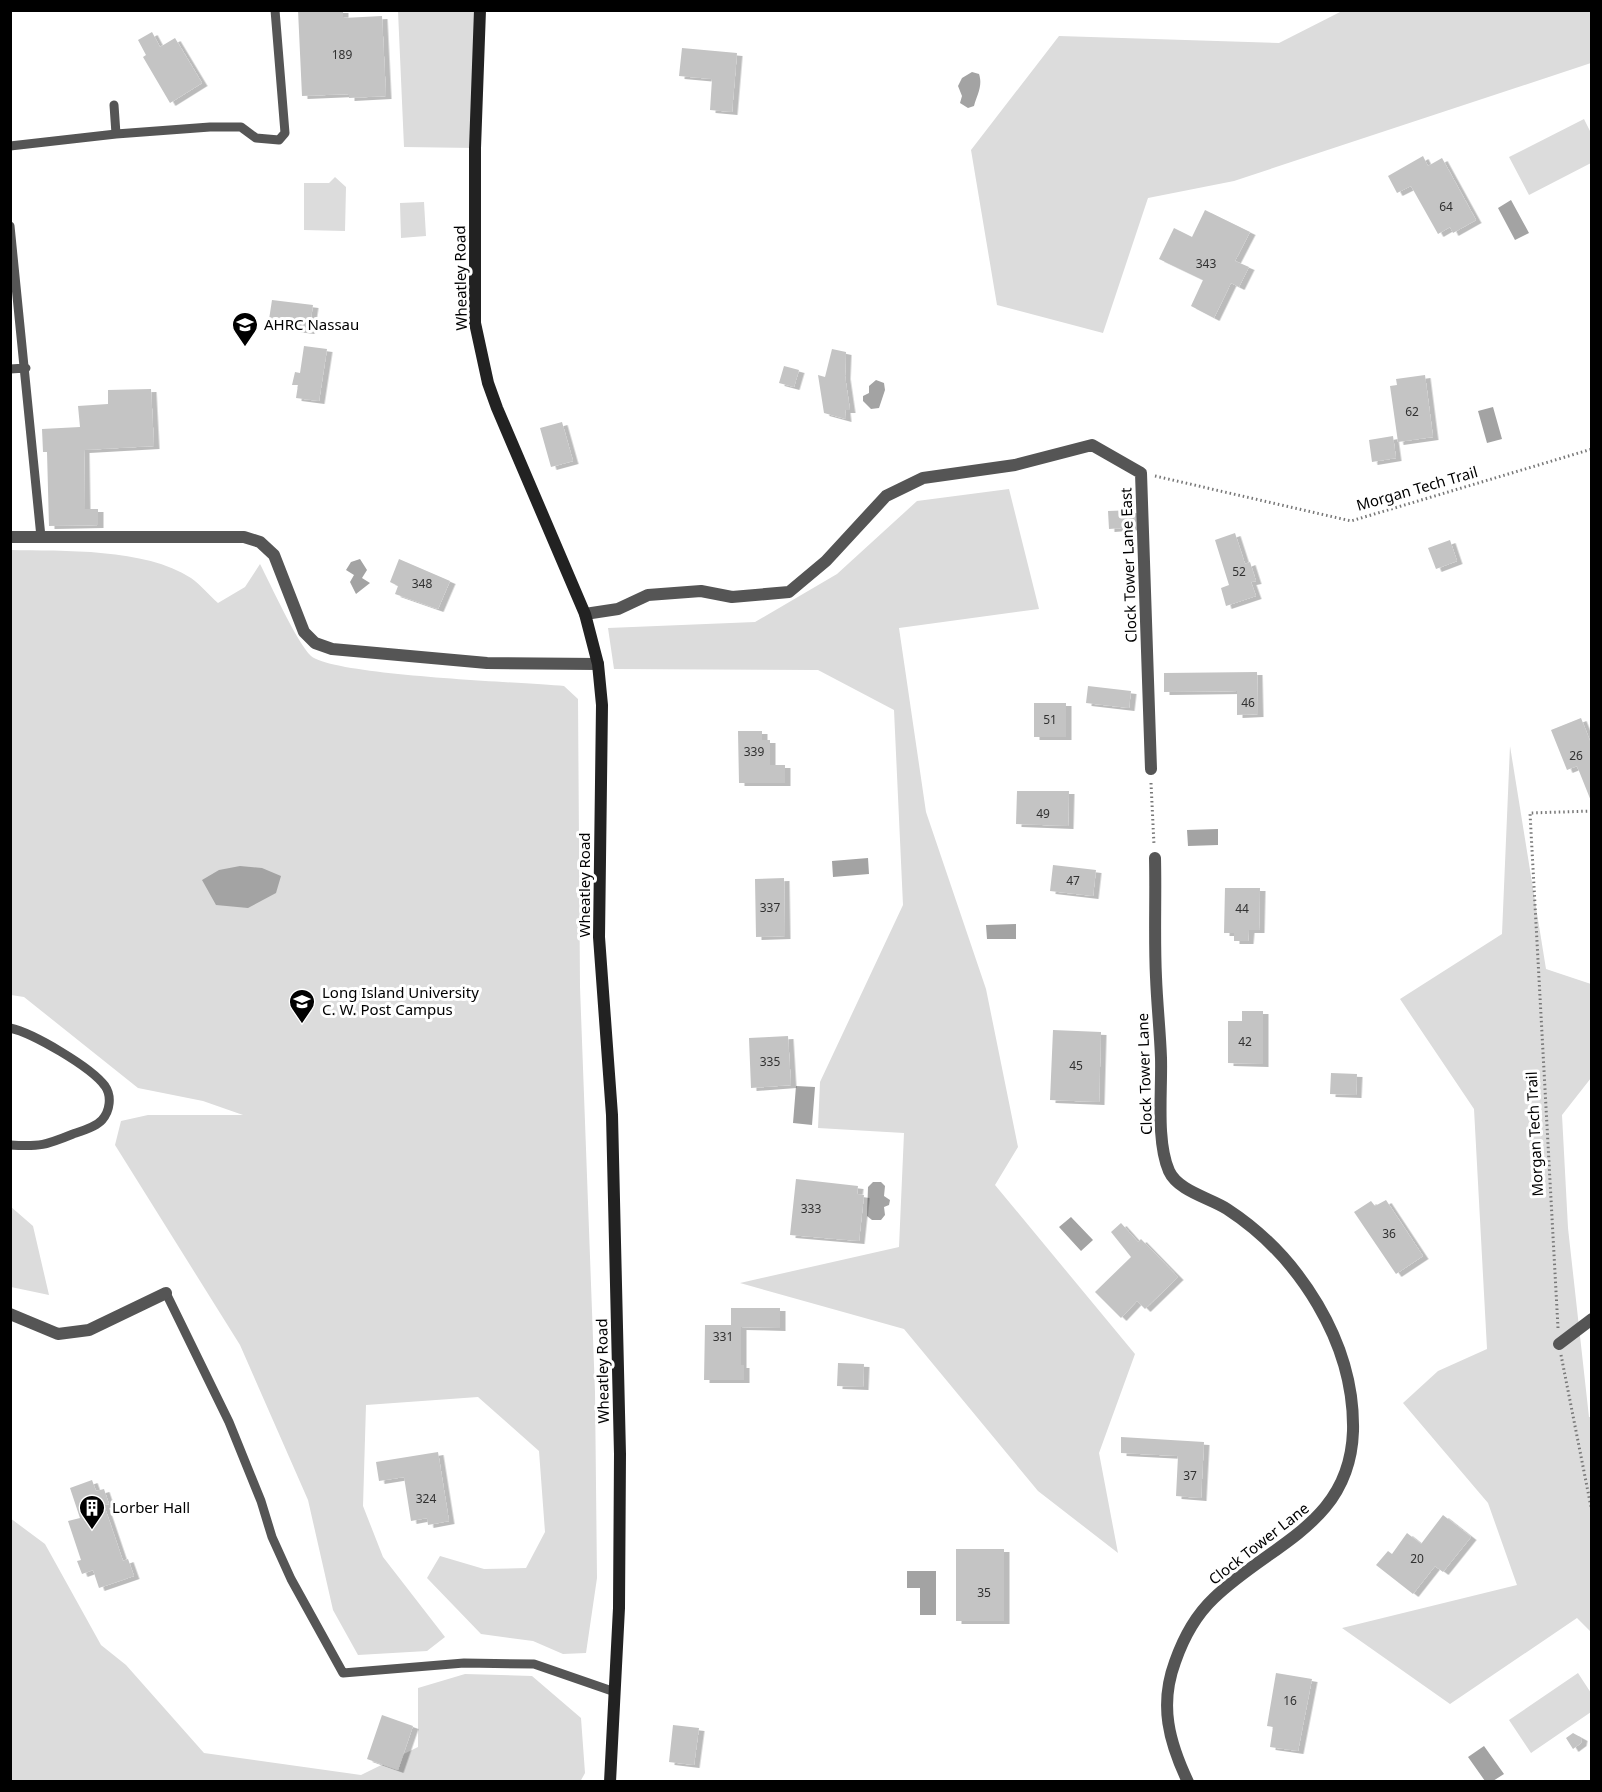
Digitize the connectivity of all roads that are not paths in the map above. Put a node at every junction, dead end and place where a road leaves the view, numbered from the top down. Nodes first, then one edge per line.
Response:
1 (275, 10) edge
2 (480, 10) edge
3 (114, 105) dead end
4 (116, 134) junction
5 (10, 146) edge
6 (10, 226) edge
7 (14, 282) edge
8 (26, 368) junction
9 (10, 369) edge
10 (10, 537) edge
11 (41, 537) junction
12 (585, 614) junction
13 (598, 664) junction
14 (1151, 769) road end
15 (1155, 858) road end
16 (10, 1028) edge
17 (10, 1145) edge
18 (166, 1293) joint
19 (10, 1314) edge
20 (1592, 1319) edge
21 (1558, 1344) road end
22 (615, 1692) junction
23 (610, 1782) edge
24 (1188, 1782) edge

1 - 4 lane
2 - 12 main road, Wheatley Road
3 - 4 lane
4 - 5 lane
6 - 7 lane
7 - 8 lane
8 - 9 lane
8 - 11 lane
10 - 11 street
11 - 13 street
12 - 13 main road, Wheatley Road
12 - 14 street, Clock Tower Lane East
13 - 22 main road, Wheatley Road
15 - 24 street, Clock Tower Lane
16 - 17 lane
18 - 19 street
18 - 22 lane
20 - 21 street
22 - 23 main road, Wheatley Road

